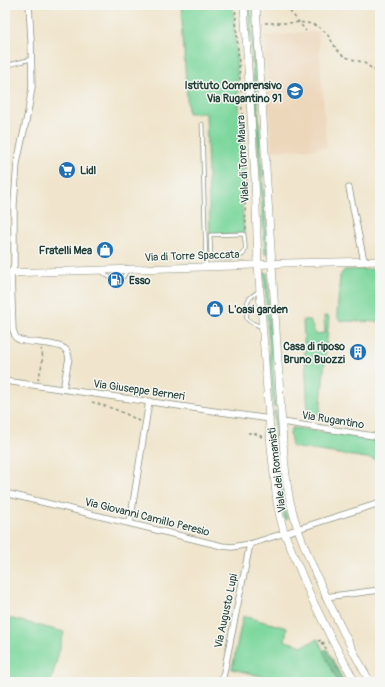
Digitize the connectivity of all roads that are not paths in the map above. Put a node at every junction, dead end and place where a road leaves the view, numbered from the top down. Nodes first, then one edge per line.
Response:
1 (29, 5) edge
2 (244, 5) edge
3 (256, 5) edge
4 (31, 59) junction
5 (5, 66) edge
6 (202, 124) dead end
7 (349, 188) dead end
8 (210, 235) joint
9 (364, 261) junction
10 (380, 261) edge
11 (272, 263) junction
12 (258, 264) junction
13 (206, 266) junction
14 (8, 273) edge
15 (260, 290) junction
16 (263, 328) junction
17 (5, 380) edge
18 (64, 389) junction
19 (149, 401) junction
20 (270, 419) junction
21 (282, 422) junction
22 (380, 437) edge
23 (5, 493) edge
24 (380, 503) edge
25 (130, 523) junction
26 (297, 528) junction
27 (284, 532) junction
28 (250, 544) junction
29 (380, 590) edge
30 (325, 597) junction
31 (222, 682) edge
32 (355, 682) edge
33 (370, 682) edge

1 - 4 street
2 - 12 street, Viale di Torre Maura
3 - 11 street, Viale di Torre Maura
4 - 5 lane
4 - 14 street
6 - 13 lane
7 - 9 street
8 - 8 lane
9 - 10 street, Via di Torre Spaccata
9 - 11 street, Via di Torre Spaccata
11 - 12 street, Via di Torre Spaccata
11 - 21 street, Viale dei Romanisti
12 - 13 street, Via di Torre Spaccata
12 - 15 street, Viale dei Romanisti
13 - 14 street, Via di Torre Spaccata
14 - 18 street
15 - 16 street, Viale dei Romanisti
15 - 16 lane
16 - 20 street, Viale dei Romanisti
17 - 18 street, Via Giuseppe Berneri
18 - 19 street, Via Giuseppe Berneri
19 - 20 street, Via Giuseppe Berneri
19 - 25 street
20 - 27 street, Viale dei Romanisti
21 - 22 street, Via Rugantino
21 - 26 street, Viale dei Romanisti
23 - 25 street, Via Giovanni Camillo Peresio
24 - 26 street, Via Giovanni Camillo Peresio
25 - 28 street, Via Giovanni Camillo Peresio
26 - 27 street, Via Giovanni Camillo Peresio
26 - 30 street, Viale dei Romanisti
27 - 28 street, Via Giovanni Camillo Peresio
27 - 32 street, Viale dei Romanisti
28 - 31 street, Via Augusto Lupi
29 - 30 street
30 - 33 street, Viale dei Romanisti

